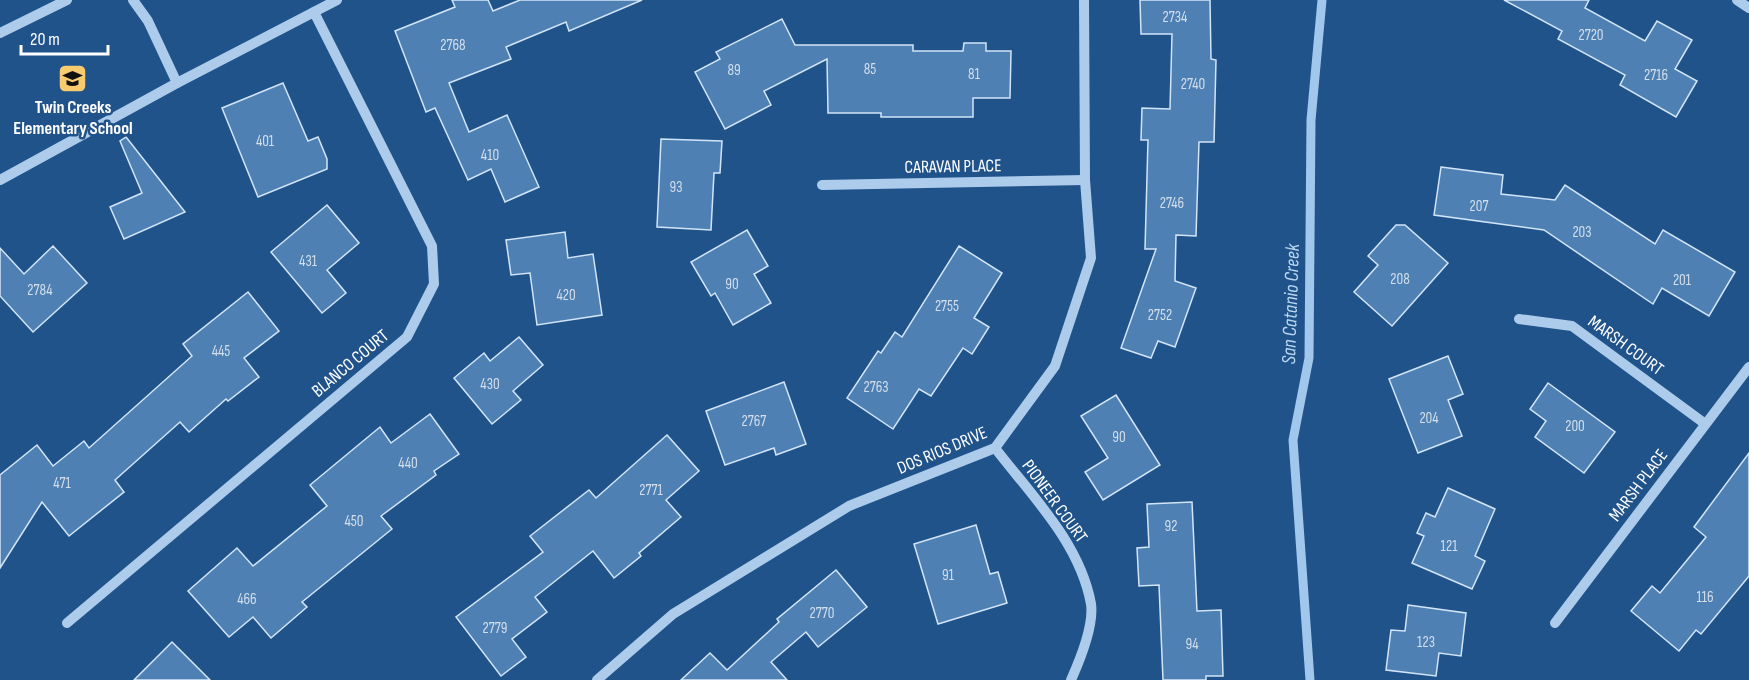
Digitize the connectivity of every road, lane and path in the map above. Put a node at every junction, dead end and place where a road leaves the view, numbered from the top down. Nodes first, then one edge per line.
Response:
1 (67, 0) edge
2 (133, 0) edge
3 (337, 0) edge
4 (1084, 0) edge
5 (1737, 0) edge
6 (1749, 8) edge
7 (314, 12) junction
8 (0, 33) edge
9 (177, 83) junction
10 (0, 180) edge
11 (1085, 180) junction
12 (822, 185) dead end
13 (1519, 319) dead end
14 (1749, 367) edge
15 (1704, 423) junction
16 (995, 448) junction
17 (67, 623) dead end
18 (1555, 623) dead end
19 (597, 680) edge
20 (1071, 680) edge

1 - 8 street
2 - 9 street
3 - 7 street
4 - 11 street, DOS RIOS DRIVE
5 - 6 street
7 - 9 street
7 - 17 street, BLANCO COURT
9 - 10 street
11 - 12 street, CARAVAN PLACE
11 - 16 street, DOS RIOS DRIVE
13 - 15 street, MARSH COURT
14 - 15 street, MARSH PLACE
15 - 18 street, MARSH PLACE
16 - 19 street, DOS RIOS DRIVE
16 - 20 street, PIONEER COURT

